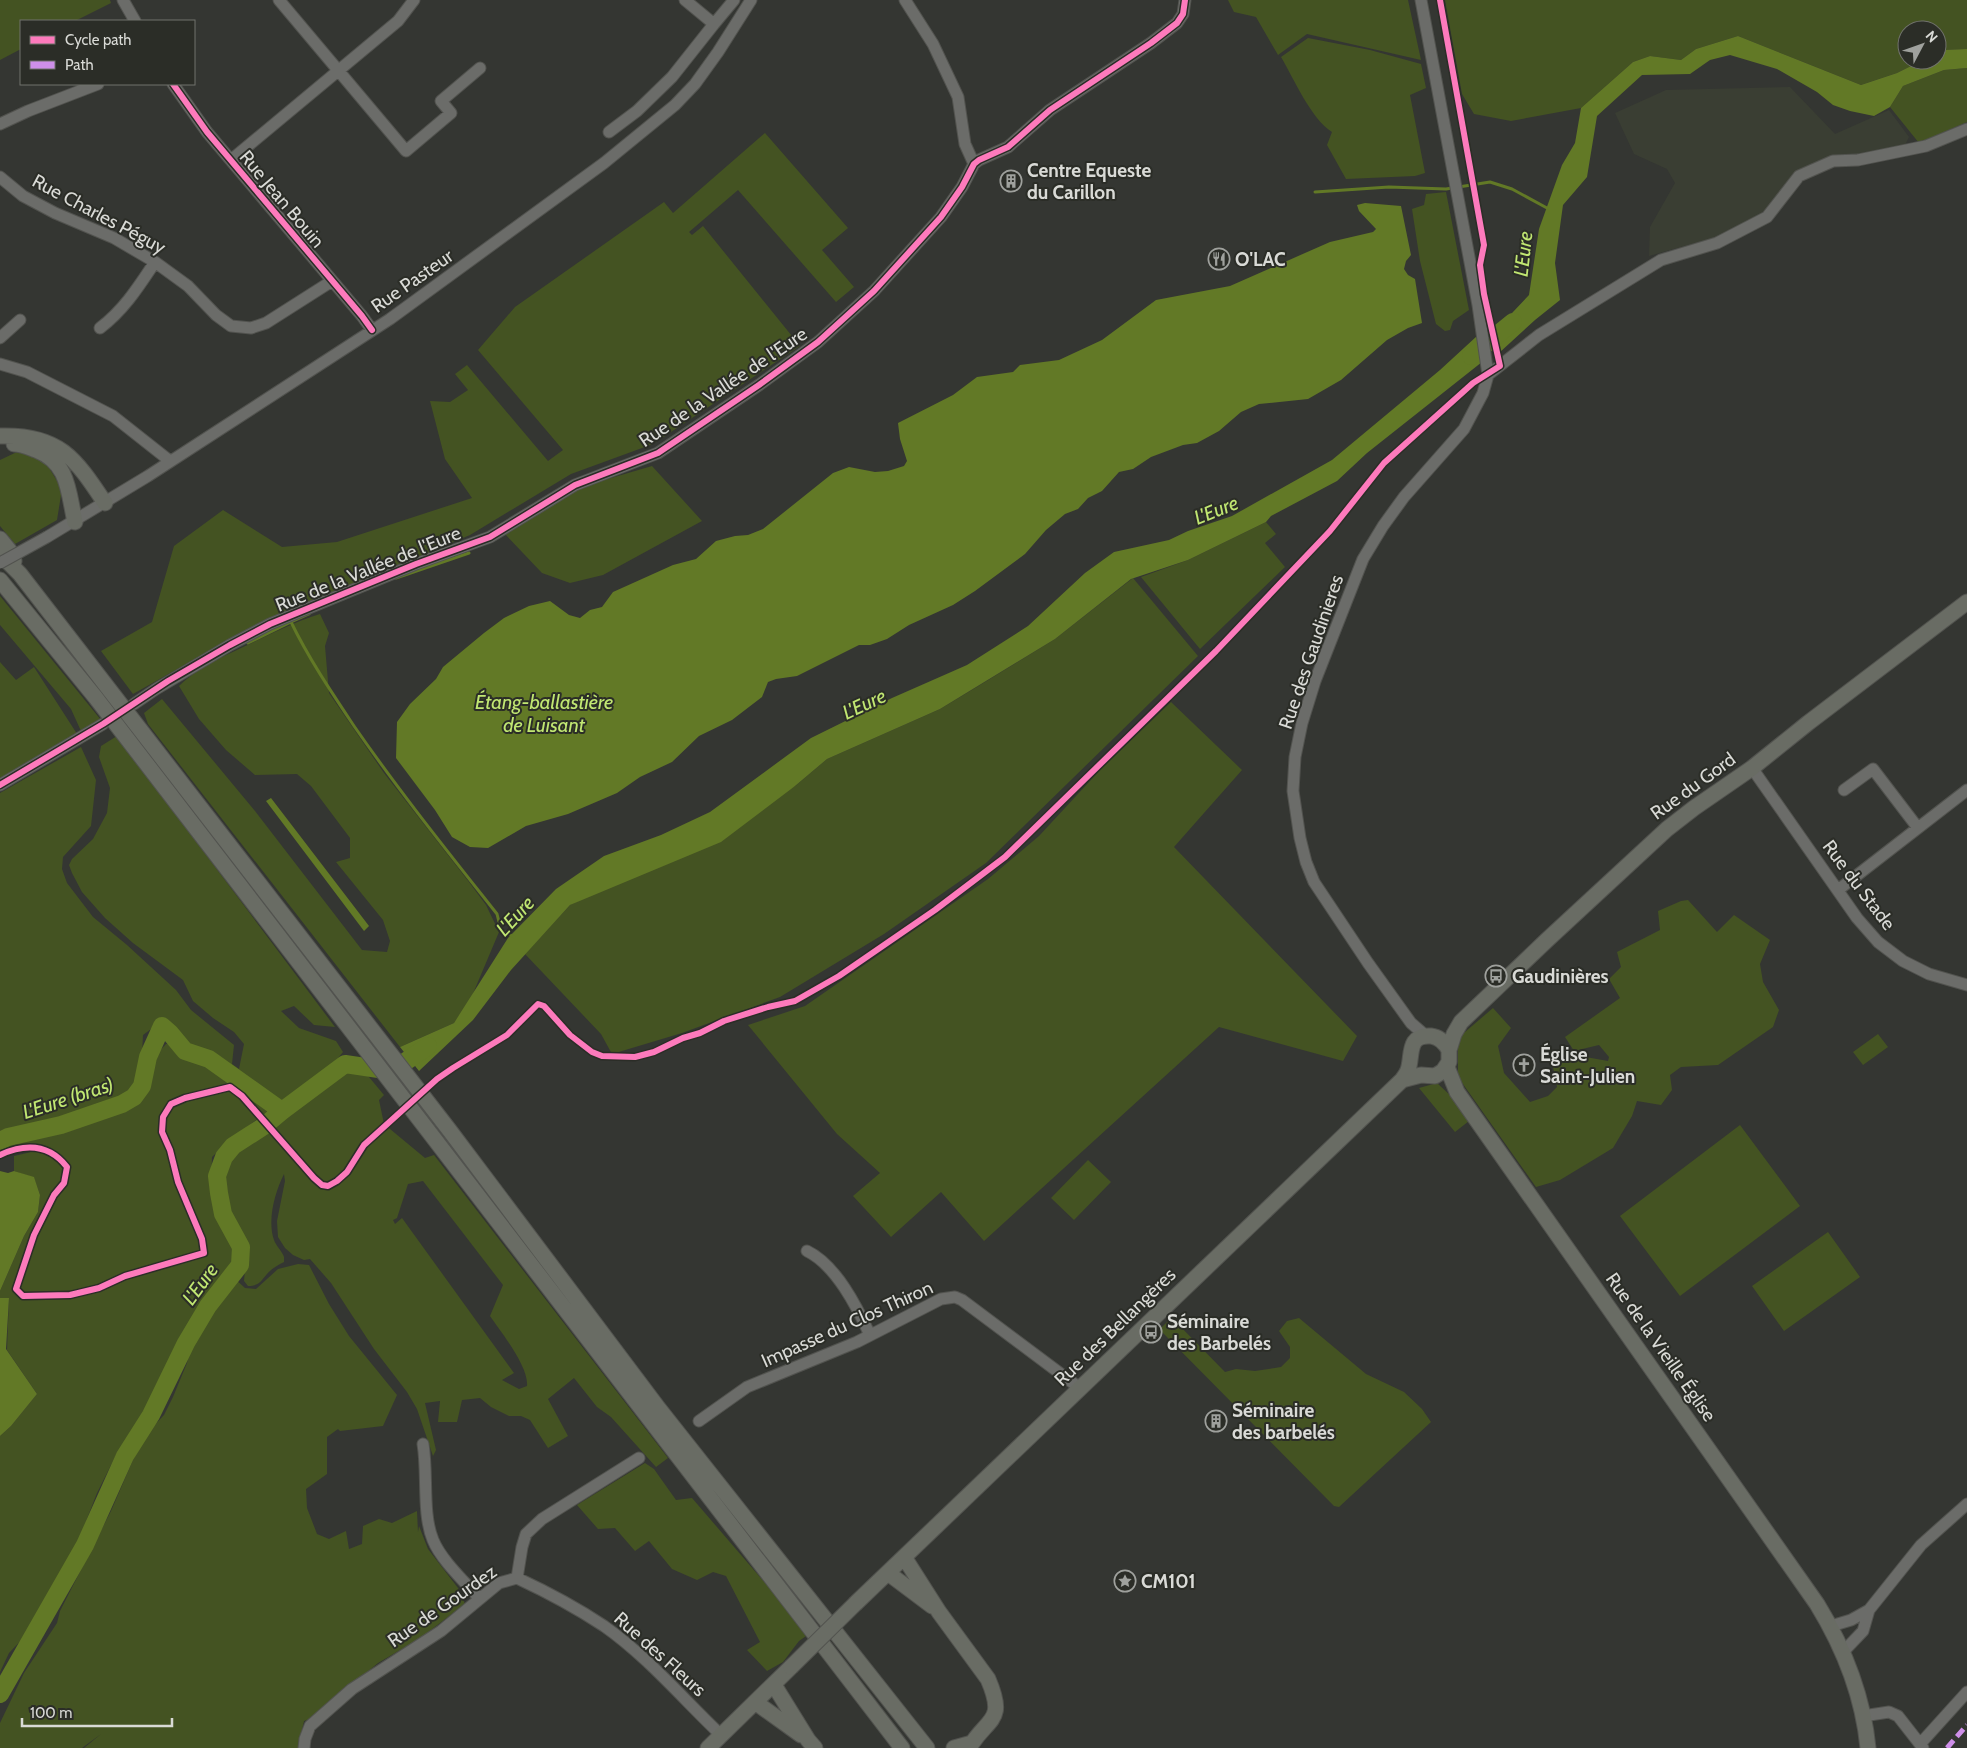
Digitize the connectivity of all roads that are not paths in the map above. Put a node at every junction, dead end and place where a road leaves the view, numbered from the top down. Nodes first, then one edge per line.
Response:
1 (123, 0) edge
2 (279, 0) edge
3 (414, 0) edge
4 (686, 0) edge
5 (734, 0) edge
6 (751, 0) edge
7 (905, 0) edge
8 (1185, 0) edge
9 (1421, 0) edge
10 (134, 20) edge
11 (714, 24) junction
12 (480, 68) dead end
13 (339, 72) junction
14 (95, 85) edge
15 (174, 85) edge
16 (0, 124) edge
17 (1967, 129) edge
18 (609, 132) dead end
19 (231, 160) junction
20 (974, 164) junction
21 (0, 176) edge
22 (156, 262) junction
23 (332, 281) junction
24 (20, 320) dead end
25 (100, 328) dead end
26 (372, 330) junction
27 (0, 338) edge
28 (0, 364) edge
29 (1488, 374) junction
30 (0, 436) edge
31 (0, 446) edge
32 (170, 461) junction
33 (105, 503) junction
34 (75, 522) junction
35 (0, 539) edge
36 (0, 554) edge
37 (0, 563) edge
38 (20, 574) junction
39 (0, 580) edge
40 (1967, 602) edge
41 (134, 704) dead end
42 (104, 724) dead end
43 (1752, 768) junction
44 (0, 785) edge
45 (1844, 790) dead end
46 (1967, 791) edge
47 (1918, 828) junction
48 (1838, 890) junction
49 (1967, 985) edge
50 (331, 992) junction
51 (1411, 1022) junction
52 (1461, 1022) junction
53 (1431, 1037) junction
54 (1412, 1045) junction
55 (1449, 1050) junction
56 (1410, 1062) junction
57 (1434, 1073) junction
58 (1402, 1080) junction
59 (808, 1251) dead end
60 (870, 1335) junction
61 (1081, 1389) junction
62 (654, 1414) junction
63 (699, 1421) dead end
64 (423, 1444) dead end
65 (639, 1458) dead end
66 (717, 1494) junction
67 (1967, 1504) edge
68 (904, 1557) junction
69 (888, 1573) junction
70 (517, 1578) junction
71 (479, 1598) junction
72 (1869, 1610) junction
73 (939, 1612) junction
74 (1831, 1626) junction
75 (1843, 1652) junction
76 (774, 1685) junction
77 (1967, 1692) edge
78 (755, 1702) junction
79 (898, 1710) junction
80 (1864, 1716) junction
81 (721, 1735) junction
82 (811, 1744) edge
83 (971, 1745) edge
84 (900, 1746) edge
85 (1922, 1746) edge
86 (304, 1748) edge
87 (708, 1748) edge
88 (927, 1748) edge
89 (942, 1748) edge
90 (954, 1748) edge
91 (1868, 1748) edge

1 - 10 street
2 - 13 street
3 - 13 street
4 - 11 street
5 - 11 street
6 - 26 street, Rue Pasteur
7 - 20 street
8 - 20 street
9 - 29 street, Rue des Gaudinieres
11 - 18 street
12 - 13 street
13 - 19 street
14 - 16 street
15 - 19 street, Rue Jean Bouin
17 - 29 street
19 - 23 street, Rue Jean Bouin
20 - 41 street, Rue de la Vallée de l'Eure
21 - 22 street, Rue Charles Péguy
22 - 23 street, Rue Charles Péguy
22 - 25 street
23 - 26 street, Rue Jean Bouin
24 - 27 street
26 - 32 street, Rue Pasteur
28 - 32 street
29 - 51 street, Rue des Gaudinieres
30 - 33 main road
31 - 34 main road
32 - 33 street, Rue Pasteur
33 - 34 street, Rue Pasteur
34 - 37 street, Rue Pasteur, bridge
35 - 38 main road
36 - 38 main road
38 - 50 main road
39 - 50 main road
40 - 43 main road, Rue du Gord
42 - 44 street
43 - 48 street, Rue du Stade
43 - 52 main road, Rue du Gord
45 - 47 street
46 - 47 street
47 - 48 street
48 - 49 street, Rue du Stade
50 - 62 main road
50 - 62 main road
51 - 53 street, Rue des Gaudinieres
51 - 54 street
52 - 53 main road
52 - 55 main road
53 - 54 main road
53 - 55 main road
54 - 56 main road
55 - 57 main road
56 - 57 main road
56 - 58 main road
57 - 58 main road
57 - 74 main road, Rue de la Vieille Église
58 - 61 main road, Rue des Bellangères
59 - 60 street
60 - 61 street, Impasse du Clos Thiron
60 - 63 street, Impasse du Clos Thiron
61 - 68 main road, Rue des Bellangères
62 - 66 main road
64 - 71 street
65 - 70 street, Rue de Gourdez
66 - 79 main road
66 - 84 main road
67 - 72 street
68 - 69 main road, Rue des Bellangères
68 - 73 main road
69 - 73 main road
69 - 76 main road, Rue des Bellangères, bridge
70 - 71 street, Rue de Gourdez
70 - 81 street, Rue des Fleurs
71 - 86 street, Rue de Gourdez
72 - 74 street
72 - 75 street
73 - 83 main road
74 - 75 main road, Rue de la Vieille Église
75 - 80 main road, Rue de la Vieille Église
76 - 78 main road, Rue des Bellangères
76 - 82 main road
77 - 85 street
78 - 81 main road, Rue des Bellangères
78 - 82 main road
79 - 88 main road
79 - 89 main road
80 - 85 street
80 - 91 main road, Rue de la Vieille Église
81 - 87 main road, Rue des Bellangères
83 - 90 main road

